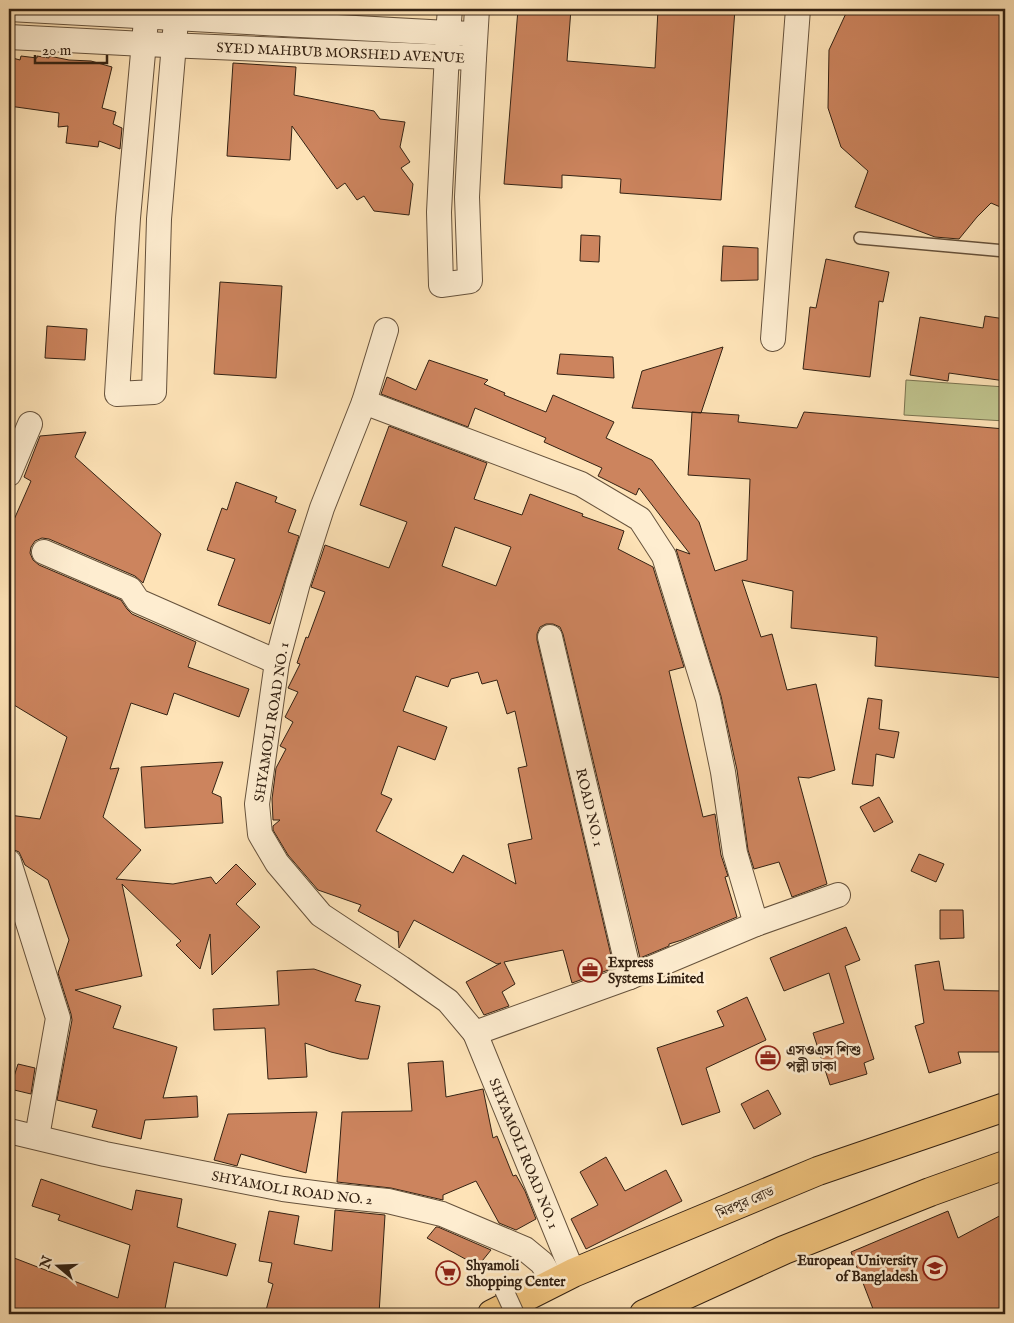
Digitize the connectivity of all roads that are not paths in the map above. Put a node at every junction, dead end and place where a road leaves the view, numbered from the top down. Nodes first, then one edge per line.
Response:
1 (9, 9) edge
2 (450, 9) edge
3 (477, 9) edge
4 (798, 9) edge
5 (147, 13) edge
6 (176, 14) edge
7 (448, 33) junction
8 (475, 34) junction
9 (9, 37) edge
10 (144, 44) junction
11 (174, 46) junction
12 (448, 56) junction
13 (474, 58) junction
14 (128, 218) junction
15 (159, 219) junction
16 (860, 238) dead end
17 (1005, 251) edge
18 (386, 330) dead end
19 (773, 339) dead end
20 (364, 402) junction
21 (30, 424) dead end
22 (9, 474) edge
23 (44, 552) dead end
24 (550, 637) dead end
25 (277, 662) junction
26 (9, 862) edge
27 (838, 895) dead end
28 (756, 924) junction
29 (630, 977) junction
30 (475, 1033) junction
31 (1005, 1108) edge
32 (9, 1131) edge
33 (37, 1137) junction
34 (1005, 1166) edge
35 (564, 1278) junction
36 (504, 1290) dead end
37 (492, 1314) edge
38 (516, 1314) edge
39 (644, 1314) edge

1 - 5 street
2 - 7 street
3 - 8 street, SYED MAHBUB MORSHED AVENUE
4 - 19 street
5 - 6 street
5 - 10 street
6 - 7 street
6 - 11 street
7 - 8 street
7 - 12 street
8 - 13 street, SYED MAHBUB MORSHED AVENUE
9 - 10 street, SYED MAHBUB MORSHED AVENUE
10 - 11 street, SYED MAHBUB MORSHED AVENUE
10 - 14 street
11 - 12 street, SYED MAHBUB MORSHED AVENUE
11 - 15 street
12 - 13 street, SYED MAHBUB MORSHED AVENUE
12 - 13 street
14 - 15 street
14 - 15 street
16 - 17 lane
18 - 20 street, SHYAMOLI ROAD NO. 1
20 - 25 street, SHYAMOLI ROAD NO. 1
20 - 28 street
21 - 22 street
23 - 25 street
24 - 29 street, ROAD NO. 1
25 - 30 street, SHYAMOLI ROAD NO. 1
26 - 33 street
27 - 28 street
28 - 29 street
29 - 30 street
30 - 35 street, SHYAMOLI ROAD NO. 1
31 - 35 highway, মিরপুর রোড
32 - 33 street, SHYAMOLI ROAD NO. 2
33 - 35 street, SHYAMOLI ROAD NO. 2
34 - 39 highway
35 - 37 highway, মিরপুর রোড
36 - 38 street, bridge

